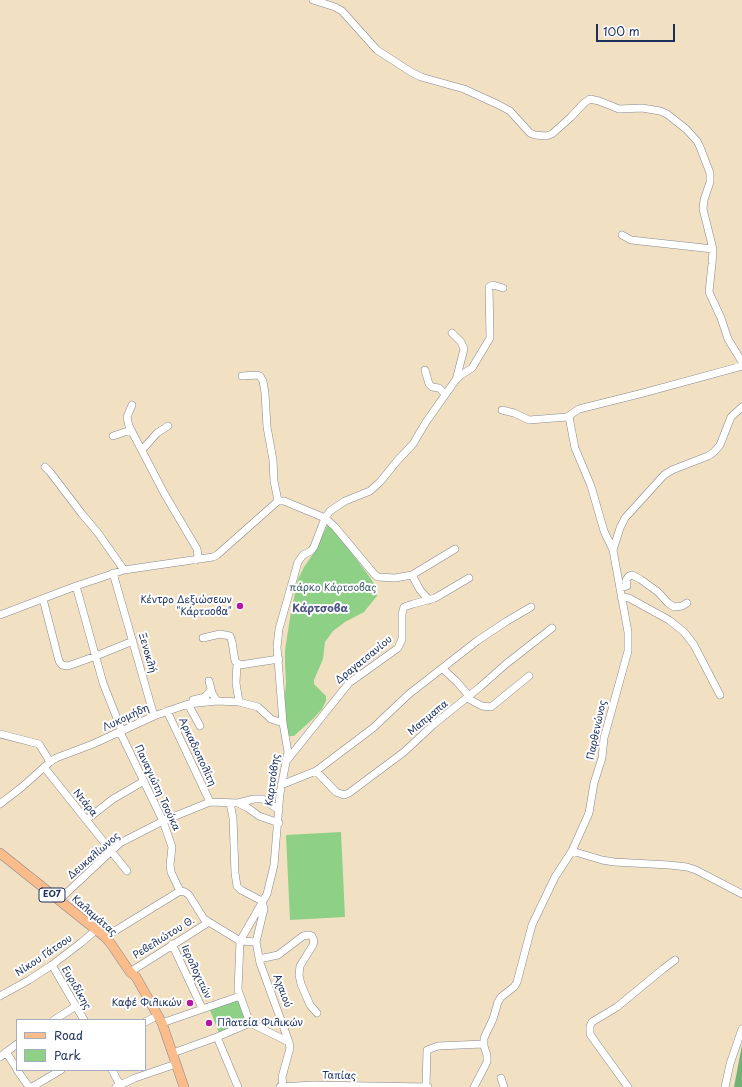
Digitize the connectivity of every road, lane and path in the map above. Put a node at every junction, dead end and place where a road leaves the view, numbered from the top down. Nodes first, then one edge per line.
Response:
1 (313, 0) edge
2 (622, 235) dead end
3 (713, 249) junction
4 (503, 288) dead end
5 (452, 333) dead end
6 (742, 362) edge
7 (742, 366) edge
8 (425, 370) dead end
9 (242, 376) dead end
10 (456, 381) junction
11 (445, 394) junction
12 (132, 405) dead end
13 (742, 408) edge
14 (502, 410) dead end
15 (569, 417) junction
16 (168, 426) dead end
17 (131, 430) junction
18 (113, 436) dead end
19 (142, 450) junction
20 (45, 467) dead end
21 (278, 501) junction
22 (325, 518) junction
23 (455, 549) dead end
24 (613, 550) junction
25 (196, 560) junction
26 (124, 570) junction
27 (113, 574) junction
28 (412, 575) junction
29 (469, 578) dead end
30 (76, 586) junction
31 (620, 588) junction
32 (621, 597) junction
33 (43, 599) junction
34 (429, 600) junction
35 (687, 604) dead end
36 (531, 607) dead end
37 (0, 615) edge
38 (552, 628) dead end
39 (203, 638) dead end
40 (133, 641) junction
41 (96, 656) junction
42 (278, 659) junction
43 (237, 663) junction
44 (443, 669) junction
45 (529, 676) dead end
46 (209, 681) dead end
47 (211, 690) junction
48 (720, 695) dead end
49 (468, 697) junction
50 (217, 702) junction
51 (238, 702) junction
52 (188, 704) junction
53 (167, 711) junction
54 (154, 716) junction
55 (283, 723) junction
56 (200, 726) dead end
57 (121, 731) junction
58 (0, 734) edge
59 (288, 759) junction
60 (50, 762) junction
61 (44, 767) junction
62 (316, 771) junction
63 (144, 781) junction
64 (281, 785) junction
65 (210, 802) junction
66 (230, 803) junction
67 (238, 803) junction
68 (0, 804) edge
69 (279, 810) junction
70 (86, 820) junction
71 (163, 821) junction
72 (279, 823) junction
73 (572, 851) junction
74 (111, 852) junction
75 (0, 853) edge
76 (127, 871) dead end
77 (180, 892) junction
78 (742, 894) edge
79 (59, 900) junction
80 (262, 901) junction
81 (209, 922) junction
82 (96, 930) junction
83 (105, 937) junction
84 (240, 941) junction
85 (256, 942) junction
86 (172, 944) junction
87 (259, 959) junction
88 (675, 960) dead end
89 (52, 965) junction
90 (130, 972) junction
91 (0, 996) edge
92 (240, 996) junction
93 (76, 1006) junction
94 (202, 1008) junction
95 (317, 1013) dead end
96 (153, 1018) junction
97 (56, 1019) edge
98 (83, 1019) edge
99 (146, 1022) edge
100 (162, 1022) junction
101 (250, 1023) junction
102 (742, 1029) edge
103 (217, 1037) junction
104 (290, 1042) junction
105 (483, 1044) junction
106 (16, 1045) edge
107 (173, 1053) junction
108 (3, 1055) edge
109 (173, 1065) junction
110 (16, 1069) edge
111 (18, 1071) edge
112 (59, 1071) edge
113 (112, 1071) edge
114 (501, 1078) dead end
115 (43, 1080) junction
116 (119, 1086) edge
117 (345, 1086) edge
118 (29, 1087) edge
119 (32, 1087) edge
120 (47, 1087) edge
121 (177, 1087) edge
122 (184, 1087) edge
123 (238, 1087) edge
124 (281, 1087) edge
125 (399, 1087) edge
126 (427, 1087) edge
127 (474, 1087) edge
128 (504, 1087) edge
129 (628, 1087) edge
130 (725, 1087) edge

1 - 3 street
2 - 3 street
3 - 6 street
4 - 10 street
5 - 10 street
7 - 15 street
8 - 11 street
9 - 21 street
10 - 11 street
11 - 22 street
12 - 17 street
13 - 24 street, Παρθενώνος
14 - 15 street
15 - 24 street
16 - 19 street
17 - 18 street
17 - 19 street
19 - 25 street
20 - 26 street
21 - 22 street
21 - 25 street
22 - 28 street
22 - 42 street, Καρτσόβης
23 - 28 street
24 - 31 street, Παρθενώνος
25 - 26 street
26 - 27 street
27 - 30 street
27 - 40 street, Ξενοκλή
28 - 34 street
29 - 34 street, Δραγατσανίου
30 - 33 street
30 - 41 street, Παναγιώτη Τσούκα
31 - 32 street, Παρθενώνος
31 - 35 street
32 - 48 street
32 - 73 street, Παρθενώνος
33 - 37 street
33 - 41 street
34 - 59 street, Δραγατσανίου
36 - 44 street
38 - 49 street, Μαπμαπα
39 - 43 street
40 - 41 street
40 - 54 street, Ξενοκλή
41 - 57 street, Παναγιώτη Τσούκα
42 - 43 street
42 - 55 street, Καρτσόβης
43 - 51 street
44 - 49 street
44 - 62 street
45 - 49 street
46 - 47 street
47 - 50 street
47 - 52 street
49 - 62 street, Μαπμαπα
50 - 51 street
50 - 52 street
51 - 55 street
52 - 53 street, Λυκομήδη
52 - 56 street
53 - 54 street, Λυκομήδη
53 - 65 street, Αρκαδιοπολίτη
54 - 57 street, Λυκομήδη
55 - 59 street, Καρτσόβης
57 - 60 street, Λυκομήδη
57 - 63 street, Παναγιώτη Τσούκα
58 - 60 street
59 - 64 street, Καρτσόβης
60 - 61 street, Λυκομήδη
61 - 68 street, Λυκομήδη
61 - 70 street, Ντάρα
62 - 64 street
63 - 70 street
63 - 71 street, Παναγιώτη Τσούκα
64 - 69 street, Καρτσόβης
65 - 66 street
65 - 71 street, Δευκαλίωνος
66 - 67 street
66 - 80 street
67 - 69 street
67 - 72 street
69 - 72 street, Καρτσόβης
70 - 74 street, Ντάρα
71 - 74 street, Δευκαλίωνος
71 - 77 street, Παναγιώτη Τσούκα
72 - 80 street, Καρτσόβης
73 - 78 street
73 - 105 street, Παρθενώνος
74 - 76 street, Ντάρα
74 - 79 street, Δευκαλίωνος
75 - 79 main road, Καλαμάτας / ΕΟ7
77 - 81 street, Παναγιώτη Τσούκα
77 - 83 street
79 - 82 main road, Καλαμάτας / ΕΟ7
80 - 84 street, Καρτσόβης
80 - 85 street
81 - 84 street, Παναγιώτη Τσούκα
81 - 86 street, Ρεβελιώτου Θ.
82 - 83 main road, Καλαμάτας / ΕΟ7
82 - 89 street, Νίκου Γάτσου
83 - 90 main road, Καλαμάτας / ΕΟ7
84 - 85 street
84 - 92 street, Καρτσόβης
85 - 87 street, Αχαιού
86 - 90 street, Ρεβελιώτου Θ.
86 - 94 street, Ιερολοχιτών
87 - 95 street
87 - 104 street, Αχαιού
88 - 129 street
89 - 91 street, Νίκου Γάτσου
89 - 93 street, Ευριδίκης
90 - 96 main road, Καλαμάτας / ΕΟ7
90 - 100 main road, Καλαμάτας / ΕΟ7
92 - 94 street
92 - 101 street, Καρτσόβης
93 - 97 street
93 - 98 street, Ευριδίκης
94 - 100 street
96 - 99 street
96 - 109 main road, Καλαμάτας / ΕΟ7
100 - 107 main road, Καλαμάτας / ΕΟ7
101 - 103 street
101 - 104 street
102 - 130 street
103 - 107 street
103 - 123 street
104 - 124 street
105 - 126 street
105 - 127 street
106 - 108 street
107 - 109 main road, Καλαμάτας / ΕΟ7
108 - 110 street
109 - 116 street
109 - 121 main road, Καλαμάτας / ΕΟ7
109 - 122 main road, Καλαμάτας / ΕΟ7
111 - 118 street
112 - 115 street
113 - 116 street
114 - 128 street
115 - 119 street
115 - 120 street
117 - 124 street, Ταπίας
117 - 125 street, Ταπίας
125 - 126 street, Ταπίας

